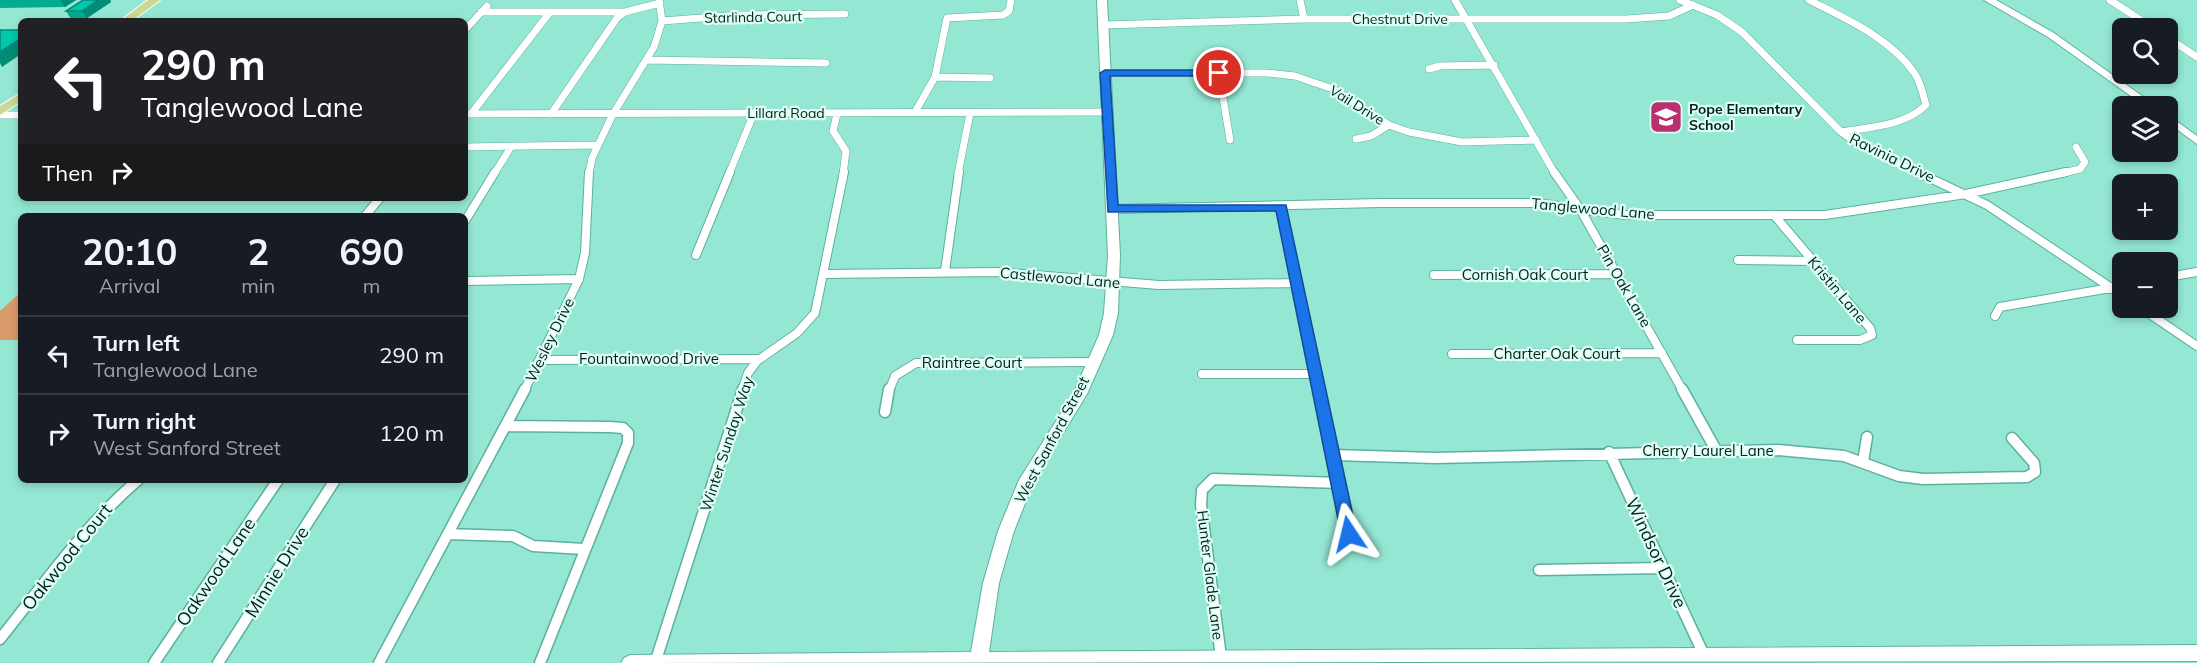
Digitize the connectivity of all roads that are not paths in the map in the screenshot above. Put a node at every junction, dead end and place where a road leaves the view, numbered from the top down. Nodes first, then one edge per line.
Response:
1 (155, 0) edge
2 (1011, 0) edge
3 (1102, 0) edge
4 (1300, 0) edge
5 (1455, 0) edge
6 (1680, 0) edge
7 (1809, 0) edge
8 (1989, 0) edge
9 (2110, 0) edge
10 (660, 1) edge
11 (1693, 5) junction
12 (487, 6) dead end
13 (481, 12) junction
14 (550, 12) junction
15 (625, 12) junction
16 (845, 14) dead end
17 (129, 18) edge
18 (2138, 18) edge
19 (1304, 19) junction
20 (1468, 20) junction
21 (662, 21) junction
22 (1104, 25) junction
23 (468, 27) edge
24 (2178, 45) edge
25 (2197, 57) edge
26 (647, 60) junction
27 (826, 63) dead end
28 (1494, 66) junction
29 (1429, 69) dead end
30 (1105, 73) junction
31 (1219, 73) junction
32 (935, 77) junction
33 (990, 78) dead end
34 (2137, 96) edge
35 (18, 98) edge
36 (915, 112) junction
37 (970, 112) junction
38 (1107, 112) junction
39 (0, 113) edge
40 (754, 113) junction
41 (468, 114) edge
42 (551, 114) junction
43 (613, 114) junction
44 (837, 114) junction
45 (18, 115) edge
46 (1389, 125) junction
47 (2178, 126) edge
48 (1841, 132) junction
49 (1356, 139) dead end
50 (1230, 140) dead end
51 (1536, 140) junction
52 (2197, 141) edge
53 (598, 145) junction
54 (468, 147) edge
55 (511, 147) junction
56 (2076, 147) dead end
57 (1966, 194) junction
58 (378, 201) edge
59 (1281, 207) junction
60 (1112, 209) junction
61 (1580, 209) junction
62 (368, 213) edge
63 (468, 216) edge
64 (1774, 216) junction
65 (696, 255) dead end
66 (1738, 260) dead end
67 (1813, 261) junction
68 (945, 271) junction
69 (2197, 272) edge
70 (824, 274) junction
71 (1617, 274) junction
72 (1434, 275) dead end
73 (2178, 275) edge
74 (579, 279) junction
75 (468, 281) edge
76 (1113, 283) junction
77 (1296, 283) junction
78 (2112, 287) edge
79 (2112, 288) edge
80 (1995, 316) dead end
81 (2155, 318) edge
82 (1797, 340) dead end
83 (2197, 346) edge
84 (1662, 353) junction
85 (1452, 354) dead end
86 (758, 359) junction
87 (541, 360) junction
88 (1093, 362) junction
89 (1202, 374) dead end
90 (1315, 374) junction
91 (885, 412) dead end
92 (507, 426) junction
93 (1867, 437) dead end
94 (2012, 438) dead end
95 (1716, 450) junction
96 (1609, 452) junction
97 (1334, 455) junction
98 (1863, 462) junction
99 (134, 483) edge
100 (276, 483) edge
101 (333, 483) edge
102 (1340, 483) junction
103 (448, 534) junction
104 (1349, 534) dead end
105 (584, 549) junction
106 (1663, 568) junction
107 (1539, 570) dead end
108 (0, 639) edge
109 (2197, 653) edge
110 (1704, 655) junction
111 (1221, 657) junction
112 (2061, 658) edge
113 (1555, 659) edge
114 (783, 662) edge
115 (981, 662) edge
116 (154, 663) edge
117 (218, 663) edge
118 (379, 663) edge
119 (540, 663) edge
120 (630, 663) edge
121 (656, 663) edge

1 - 17 main road
2 - 32 street
3 - 22 street, West Sanford Street
4 - 19 street
5 - 20 street, Pin Oak Lane
6 - 11 street, Ravinia Drive
7 - 48 street
8 - 34 street
9 - 18 street
10 - 15 street
10 - 21 street, Wesley Drive
11 - 20 street, Chestnut Drive
11 - 48 street, Ravinia Drive
12 - 13 street
13 - 14 street
13 - 23 street
14 - 15 street
14 - 41 street
15 - 42 street
16 - 21 street, Starlinda Court
19 - 20 street, Chestnut Drive
19 - 22 street, Chestnut Drive
20 - 28 street, Pin Oak Lane
21 - 26 street, Wesley Drive
22 - 30 street, West Sanford Street
24 - 25 street
26 - 27 street
26 - 43 street, Wesley Drive
28 - 29 street
28 - 51 street, Pin Oak Lane
30 - 31 street, Vail Drive
30 - 38 street, West Sanford Street
31 - 46 street, Vail Drive
31 - 50 street
32 - 33 street
32 - 36 street
35 - 39 main road
36 - 37 street, Lillard Road
36 - 44 street, Lillard Road
37 - 38 street, Lillard Road
37 - 68 street
38 - 60 street, West Sanford Street
39 - 45 street
40 - 43 street, Lillard Road
40 - 44 street, Lillard Road
40 - 65 street
41 - 42 street, Lillard Road
42 - 43 street, Lillard Road
43 - 53 street, Wesley Drive
44 - 70 street, Winter Sunday Way
46 - 49 street
46 - 51 street, Vail Drive
47 - 52 street
48 - 57 street, Ravinia Drive
51 - 61 street, Pin Oak Lane
53 - 55 street
53 - 74 street, Wesley Drive
54 - 55 street
55 - 63 street
56 - 57 street, Tanglewood Lane
57 - 64 street, Tanglewood Lane
57 - 78 street, Ravinia Drive
58 - 62 street
59 - 60 street, Tanglewood Lane
59 - 61 street, Tanglewood Lane
59 - 77 street
60 - 76 street, West Sanford Street
61 - 64 street, Tanglewood Lane
61 - 71 street, Pin Oak Lane
64 - 67 street, Kristin Lane
66 - 67 street
67 - 82 street, Kristin Lane
68 - 70 street, Castlewood Lane
68 - 76 street, Castlewood Lane
69 - 73 street
70 - 86 street, Winter Sunday Way
71 - 72 street, Cornish Oak Court
71 - 84 street, Pin Oak Lane
74 - 75 street
74 - 87 street, Wesley Drive
76 - 77 street, Castlewood Lane
76 - 88 street, West Sanford Street
77 - 90 street
79 - 80 street
81 - 83 street
84 - 85 street, Charter Oak Court
84 - 95 street, Pin Oak Lane
86 - 87 street, Fountainwood Drive
86 - 121 street, Winter Sunday Way
87 - 92 street, Wesley Drive
88 - 91 street, Raintree Court
88 - 115 street, West Sanford Street
89 - 90 street
90 - 97 street
92 - 103 street, Wesley Drive
92 - 105 street
93 - 98 street
94 - 98 street, Cherry Laurel Lane
95 - 96 street, Cherry Laurel Lane
95 - 98 street, Cherry Laurel Lane
96 - 97 street, Cherry Laurel Lane
96 - 106 street, Windsor Drive
97 - 102 street
99 - 108 street, Oakwood Court
100 - 116 street, Oakwood Lane
101 - 117 street, Minnie Drive
102 - 104 street
102 - 111 street, Hunter Glade Lane
103 - 105 street
103 - 118 street, Wesley Drive
105 - 119 street
106 - 107 street
106 - 110 street, Windsor Drive
109 - 112 street
110 - 112 street
110 - 113 street
111 - 113 street
111 - 115 street
114 - 115 street
114 - 121 street
120 - 121 street

